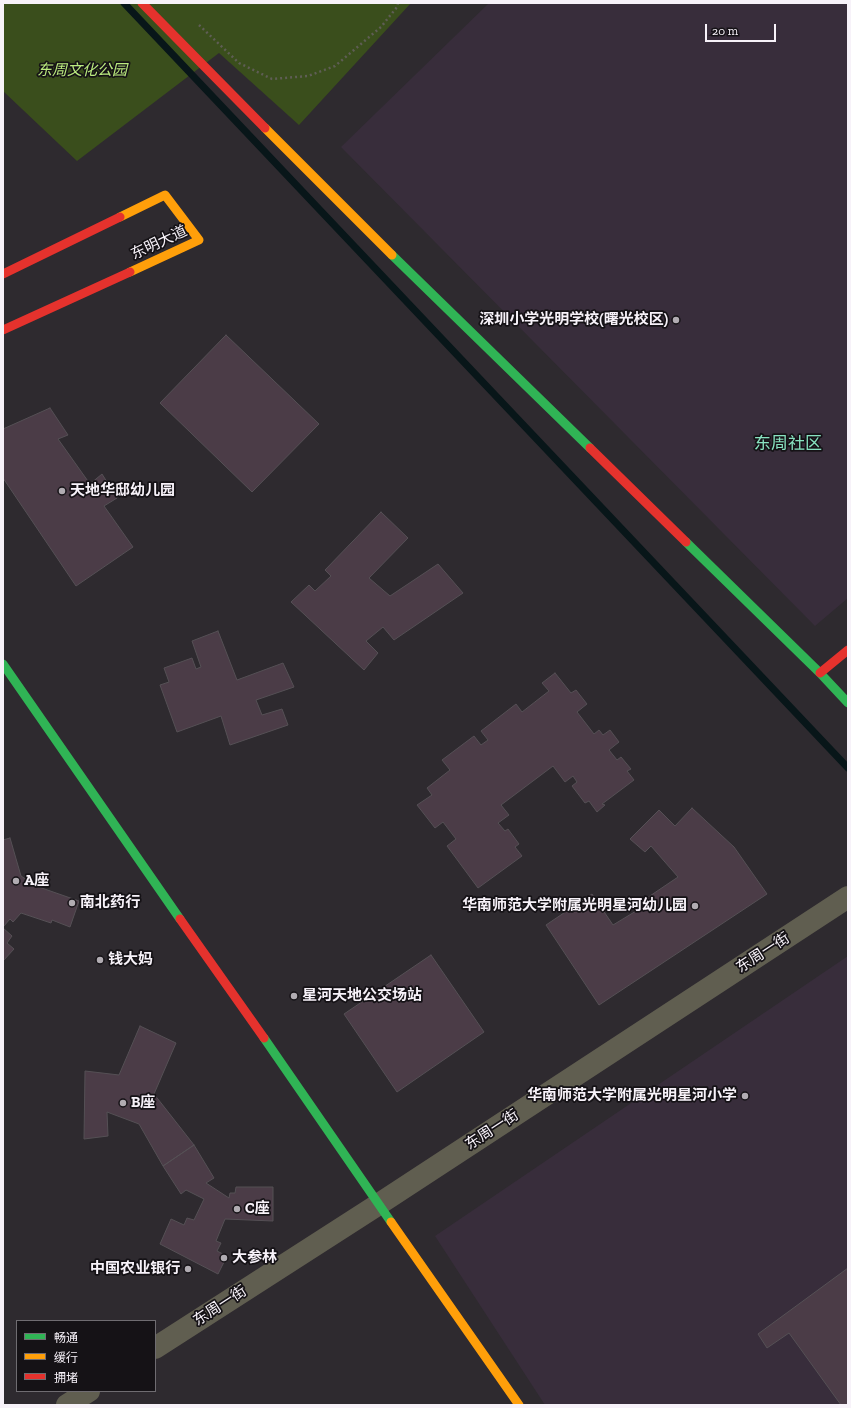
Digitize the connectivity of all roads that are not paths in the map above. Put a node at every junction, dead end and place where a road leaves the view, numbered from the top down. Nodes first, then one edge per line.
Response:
1 (142, 3) edge
2 (3, 274) edge
3 (3, 330) edge
4 (848, 650) edge
5 (3, 664) edge
6 (820, 673) junction
7 (848, 703) edge
8 (848, 897) edge
9 (379, 1204) junction
10 (156, 1347) edge
11 (86, 1392) edge
12 (67, 1405) edge
13 (519, 1405) edge

1 - 6 street
2 - 3 street, 东明大道
4 - 6 street
5 - 9 street
6 - 7 street
8 - 9 street, 东周一街
9 - 10 street, 东周一街
9 - 13 street
11 - 12 street

